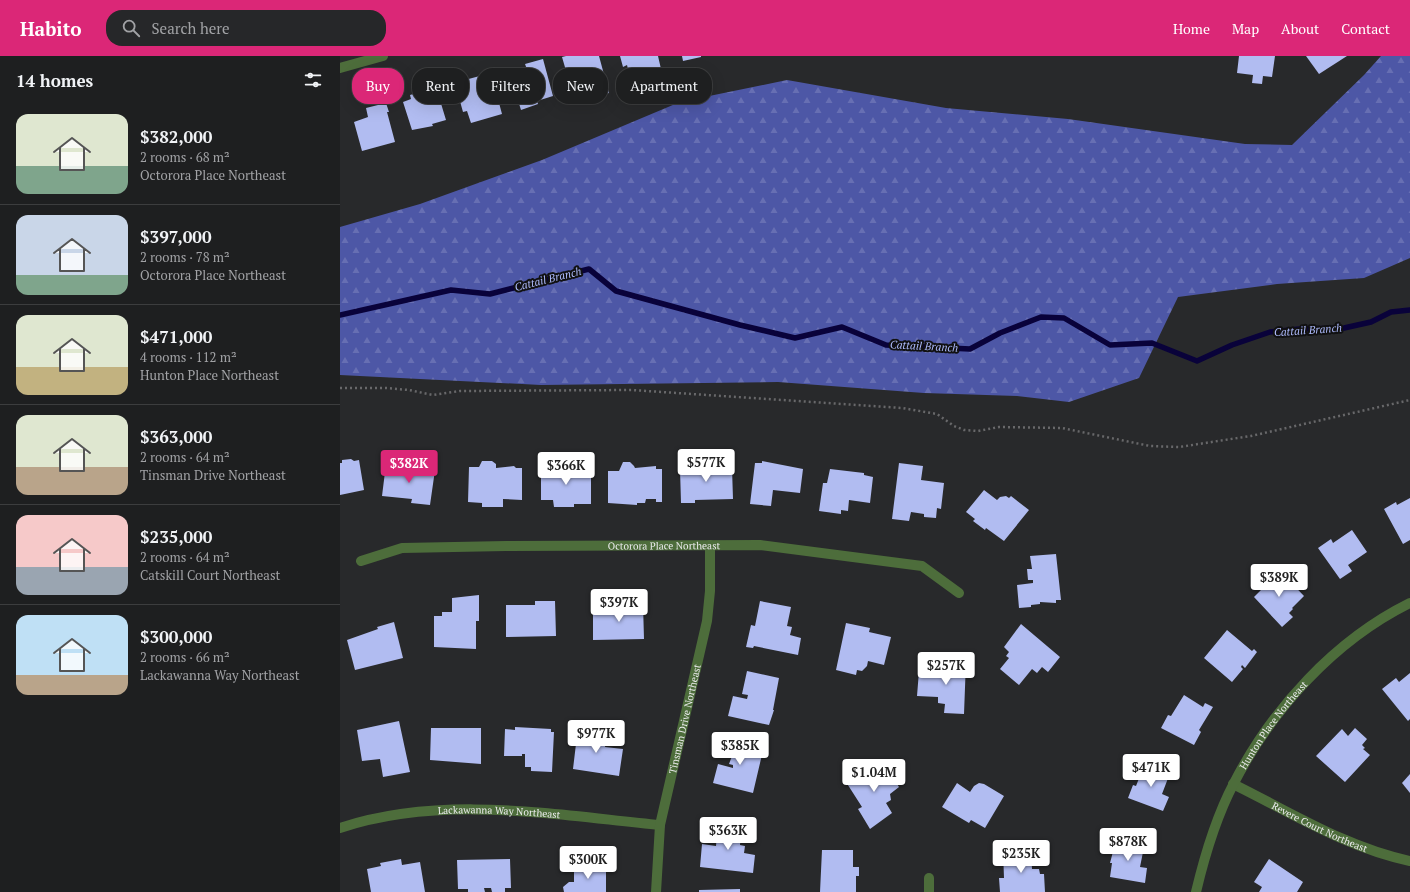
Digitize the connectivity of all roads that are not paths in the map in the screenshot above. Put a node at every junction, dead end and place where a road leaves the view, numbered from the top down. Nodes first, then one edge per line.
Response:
1 (382, 56) edge
2 (340, 68) edge
3 (710, 545) junction
4 (361, 561) dead end
5 (959, 593) dead end
6 (1410, 603) edge
7 (1233, 784) junction
8 (660, 825) junction
9 (340, 828) edge
10 (1410, 860) edge
11 (929, 878) dead end
12 (656, 892) edge
13 (929, 892) edge
14 (1196, 892) edge

1 - 2 street
3 - 4 street, Octorora Place Northeast
3 - 5 street, Octorora Place Northeast
3 - 8 street, Tinsman Drive Northeast
6 - 7 street, Hunton Place Northeast
7 - 10 street, Revere Court Northeast
7 - 14 street, Hunton Place Northeast
8 - 9 street, Lackawanna Way Northeast
8 - 12 street, Tinsman Drive Northeast
11 - 13 street

